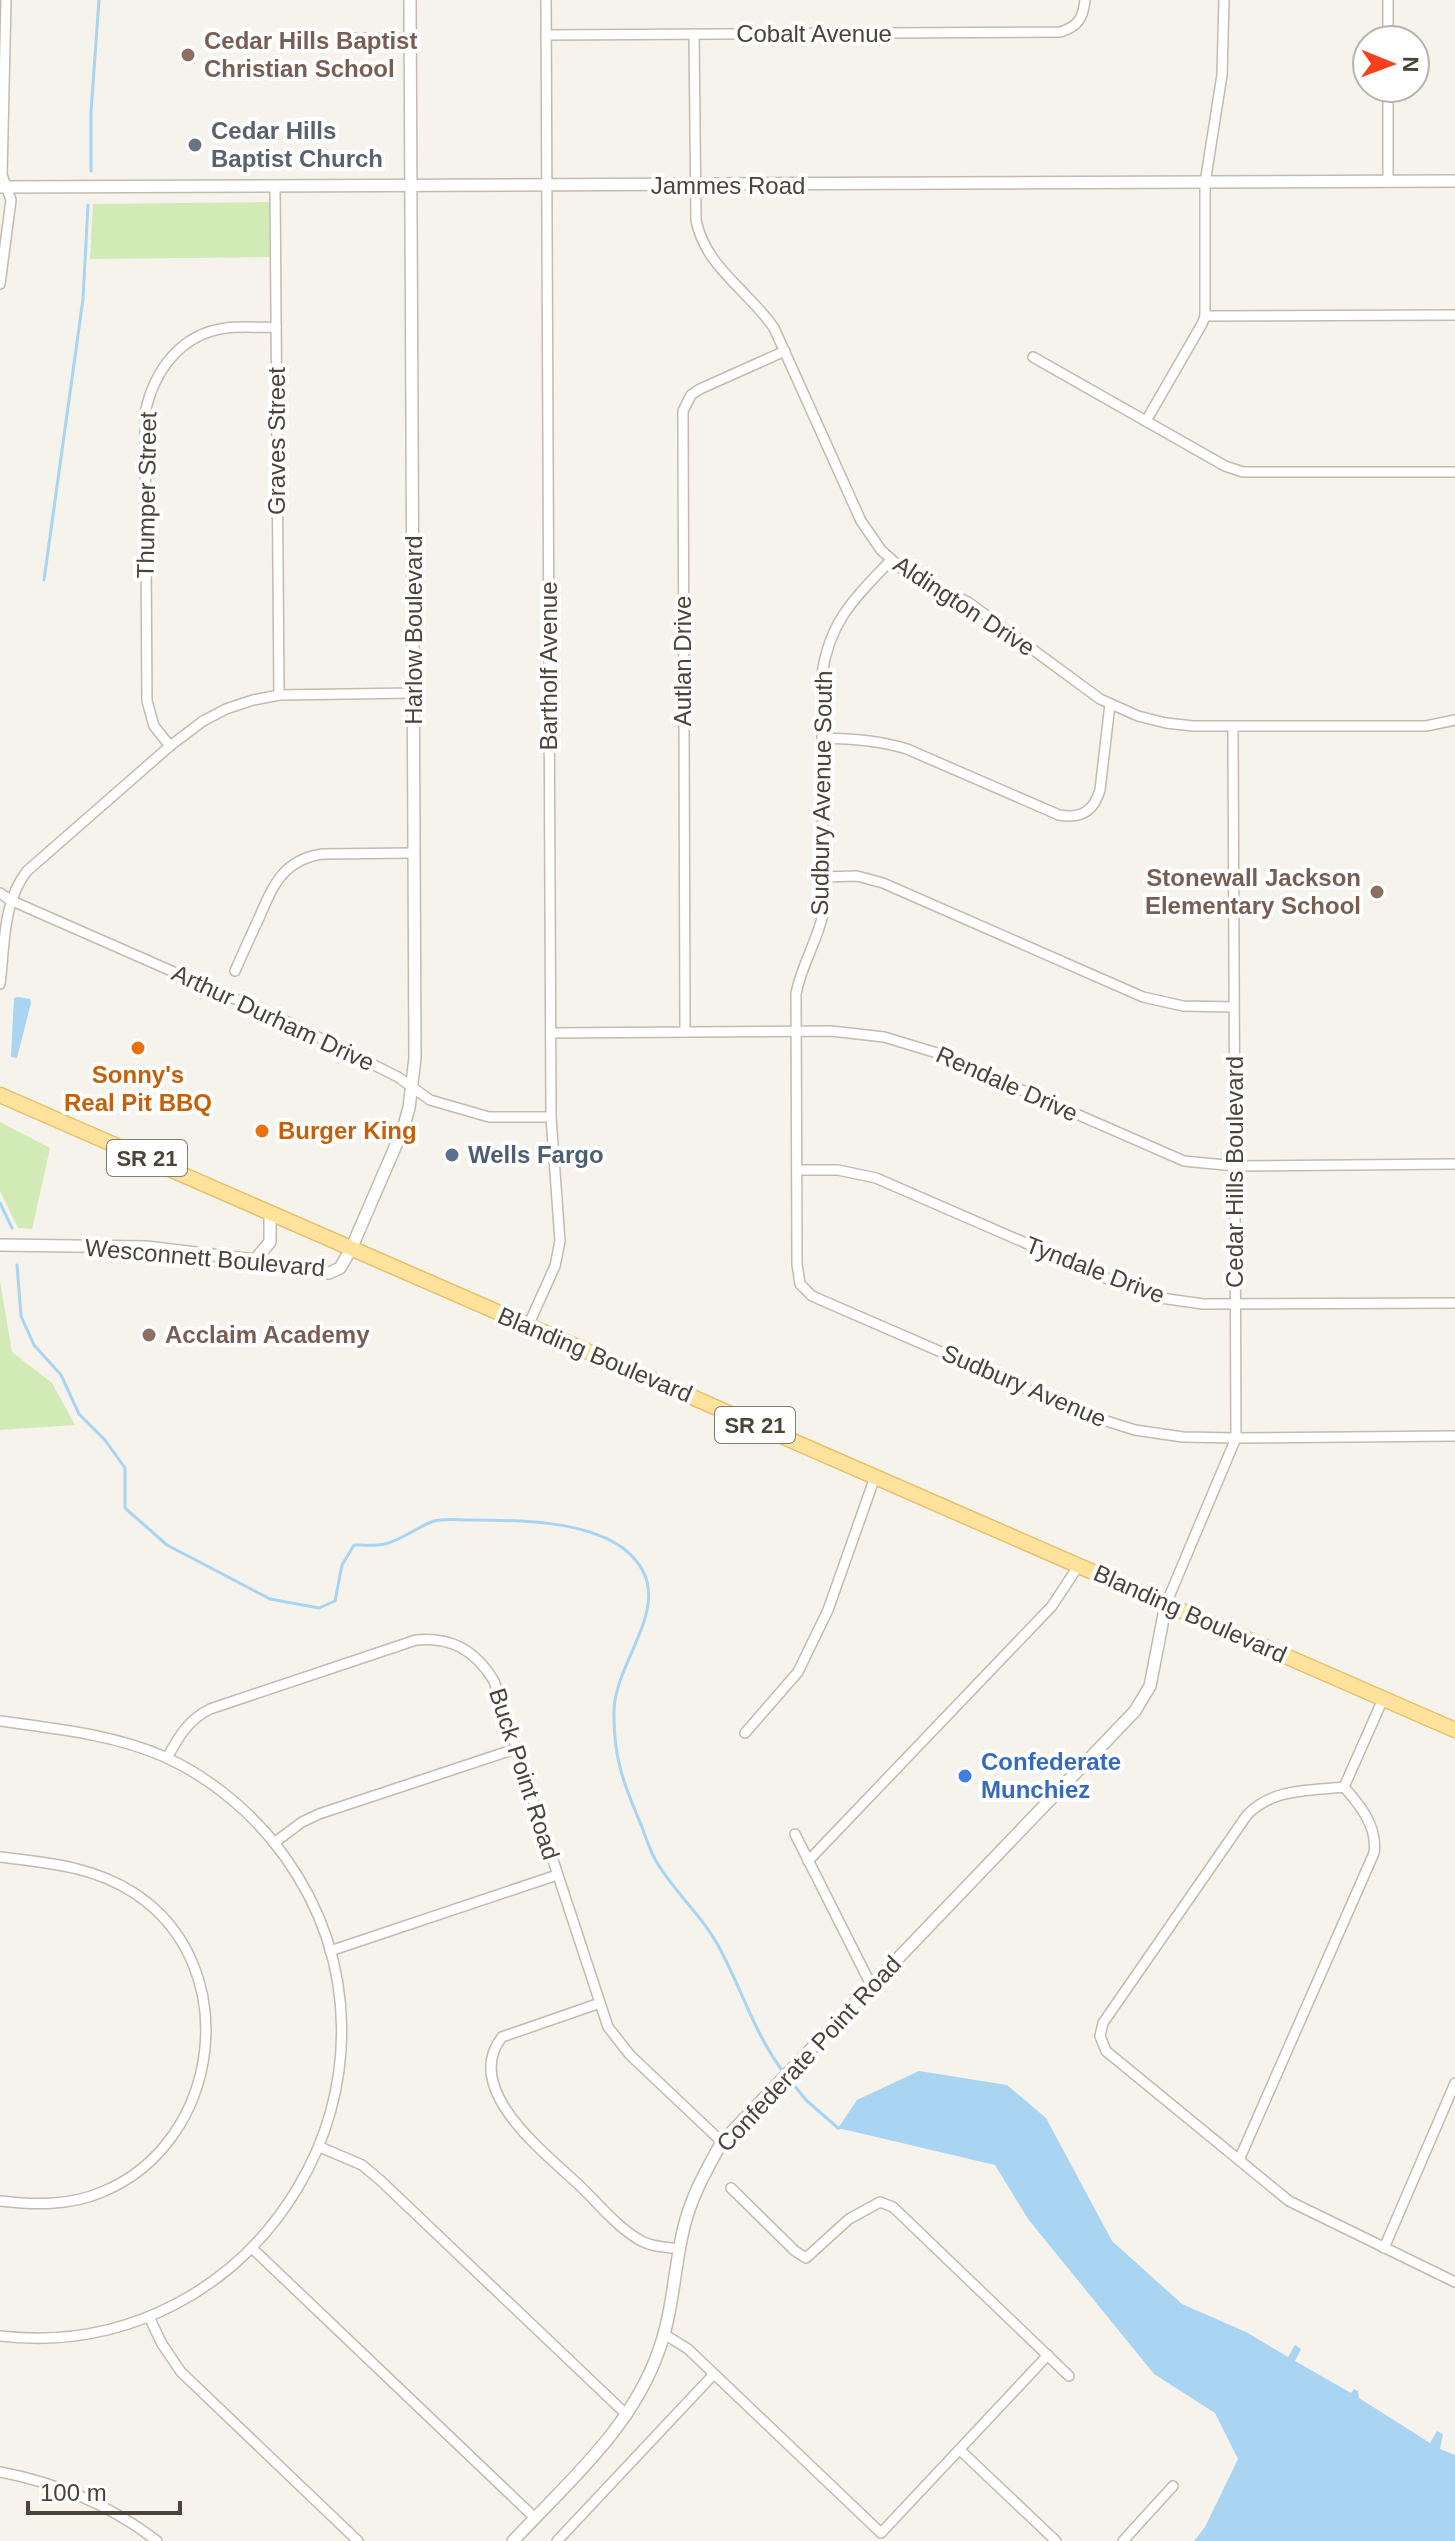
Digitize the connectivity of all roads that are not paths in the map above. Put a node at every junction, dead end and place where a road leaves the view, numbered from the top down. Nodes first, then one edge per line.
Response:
1 (6, 0) edge
2 (410, 0) edge
3 (546, 0) edge
4 (1085, 0) edge
5 (1224, 0) edge
6 (1388, 0) edge
7 (1388, 24) edge
8 (694, 34) junction
9 (546, 35) junction
10 (342, 38) dead end
11 (410, 38) junction
12 (2, 67) edge
13 (1388, 104) edge
14 (1388, 181) junction
15 (1455, 181) edge
16 (1205, 183) junction
17 (547, 186) junction
18 (695, 186) junction
19 (3, 187) edge
20 (275, 187) junction
21 (411, 187) junction
22 (0, 284) edge
23 (1455, 315) edge
24 (1205, 316) junction
25 (276, 327) junction
26 (785, 351) junction
27 (1033, 357) dead end
28 (1146, 421) junction
29 (1455, 472) edge
30 (891, 560) junction
31 (414, 693) junction
32 (279, 695) junction
33 (1110, 704) junction
34 (1455, 720) edge
35 (1233, 727) junction
36 (822, 738) junction
37 (170, 746) junction
38 (414, 853) junction
39 (823, 877) junction
40 (0, 893) edge
41 (10, 900) junction
42 (235, 971) dead end
43 (0, 984) edge
44 (1234, 1007) junction
45 (796, 1031) junction
46 (685, 1032) junction
47 (551, 1033) junction
48 (412, 1087) junction
49 (0, 1095) edge
50 (551, 1117) junction
51 (1455, 1164) edge
52 (1235, 1166) junction
53 (797, 1170) junction
54 (270, 1213) junction
55 (0, 1245) edge
56 (351, 1249) junction
57 (255, 1260) junction
58 (800, 1284) joint
59 (1455, 1303) edge
60 (1235, 1304) junction
61 (528, 1326) junction
62 (1455, 1436) edge
63 (1236, 1438) junction
64 (875, 1477) junction
65 (1079, 1565) junction
66 (1166, 1604) junction
67 (1383, 1699) junction
68 (0, 1721) edge
69 (1455, 1730) edge
70 (745, 1733) dead end
71 (515, 1749) junction
72 (167, 1758) junction
73 (1344, 1787) junction
74 (795, 1834) dead end
75 (274, 1843) junction
76 (0, 1857) edge
77 (808, 1861) junction
78 (557, 1875) junction
79 (330, 1951) junction
80 (871, 1985) junction
81 (600, 2003) junction
82 (1455, 2083) edge
83 (722, 2142) junction
84 (320, 2147) junction
85 (1239, 2160) junction
86 (731, 2188) dead end
87 (0, 2201) edge
88 (1384, 2248) junction
89 (253, 2249) junction
90 (680, 2249) junction
91 (1455, 2282) edge
92 (149, 2317) junction
93 (664, 2334) junction
94 (0, 2336) edge
95 (1048, 2355) junction
96 (714, 2374) junction
97 (1069, 2376) dead end
98 (627, 2415) junction
99 (961, 2451) junction
100 (0, 2472) edge
101 (1173, 2486) dead end
102 (535, 2518) junction
103 (157, 2541) edge
104 (358, 2541) edge
105 (513, 2541) edge
106 (557, 2541) edge
107 (1056, 2541) edge
108 (1123, 2541) edge

1 - 12 street
2 - 11 street, Harlow Boulevard
3 - 9 street, Bartholf Avenue
4 - 8 street, Cobalt Avenue
5 - 16 street
6 - 7 street
8 - 9 street, Cobalt Avenue
8 - 18 street, Aldington Drive
9 - 17 street, Bartholf Avenue
10 - 11 street
11 - 21 street, Harlow Boulevard
12 - 19 street
13 - 14 street
14 - 15 street, Jammes Road
14 - 16 street, Jammes Road
16 - 18 street, Jammes Road
16 - 24 street
17 - 18 street, Jammes Road
17 - 21 street, Jammes Road
17 - 47 street, Bartholf Avenue
18 - 26 street, Aldington Drive
19 - 20 street, Jammes Road
19 - 22 street
20 - 21 street, Jammes Road
20 - 25 street, Graves Street
21 - 31 street, Harlow Boulevard
23 - 24 street
24 - 28 street
25 - 32 street, Graves Street
25 - 37 street, Thumper Street
26 - 30 street, Aldington Drive
26 - 46 street, Autlan Drive
27 - 28 street
28 - 29 street
30 - 33 street, Aldington Drive
30 - 36 street, Sudbury Avenue South
31 - 32 street
31 - 38 street, Harlow Boulevard
32 - 37 street
33 - 35 street, Aldington Drive
33 - 36 street
34 - 35 street, Aldington Drive
35 - 44 street, Cedar Hills Boulevard
36 - 39 street, Sudbury Avenue South
37 - 41 street
38 - 42 street
38 - 48 street, Harlow Boulevard
39 - 44 street
39 - 45 street, Sudbury Avenue South
40 - 41 street, Arthur Durham Drive
41 - 43 street
41 - 48 street, Arthur Durham Drive
44 - 52 street, Cedar Hills Boulevard
45 - 46 street, Rendale Drive
45 - 52 street, Rendale Drive
45 - 53 street, Sudbury Avenue South
46 - 47 street, Rendale Drive
47 - 50 street, Bartholf Avenue
48 - 50 street, Arthur Durham Drive
48 - 56 street, Harlow Boulevard
49 - 54 main road, Blanding Boulevard / SR 21
50 - 61 street, Bartholf Avenue
51 - 52 street, Rendale Drive
52 - 60 street, Cedar Hills Boulevard
53 - 58 street, Sudbury Avenue South
53 - 60 street, Tyndale Drive
54 - 56 main road, Blanding Boulevard / SR 21
54 - 57 street
55 - 57 street, Wesconnett Boulevard
56 - 57 street, Wesconnett Boulevard
56 - 61 main road, Blanding Boulevard / SR 21
58 - 63 street, Sudbury Avenue
59 - 60 street, Tyndale Drive
60 - 63 street, Cedar Hills Boulevard
61 - 64 main road, Blanding Boulevard / SR 21
62 - 63 street, Sudbury Avenue
63 - 66 street, Cedar Hills Boulevard
64 - 65 main road, Blanding Boulevard / SR 21
64 - 70 street
65 - 66 main road, Blanding Boulevard / SR 21
65 - 77 street
66 - 67 main road, Blanding Boulevard / SR 21
66 - 80 street, Confederate Point Road
67 - 69 main road, Blanding Boulevard / SR 21
67 - 73 street
68 - 72 street
71 - 72 street, Buck Point Road
71 - 75 street
71 - 78 street, Buck Point Road
72 - 75 street
73 - 85 street
73 - 85 street
74 - 77 street
75 - 79 street
76 - 87 street
77 - 80 street
78 - 79 street
78 - 81 street, Buck Point Road
79 - 84 street
80 - 83 street, Confederate Point Road
81 - 83 street, Buck Point Road
81 - 90 street
82 - 88 street
83 - 90 street, Confederate Point Road
84 - 89 street
84 - 98 street
85 - 88 street
86 - 95 street
88 - 91 street
89 - 92 street
89 - 102 street
90 - 93 street, Confederate Point Road
92 - 94 street
92 - 104 street
93 - 96 street
93 - 98 street, Confederate Point Road
95 - 97 street
95 - 99 street
96 - 99 street
96 - 106 street
98 - 102 street, Confederate Point Road
99 - 107 street
100 - 103 street
101 - 108 street
102 - 105 street, Confederate Point Road

